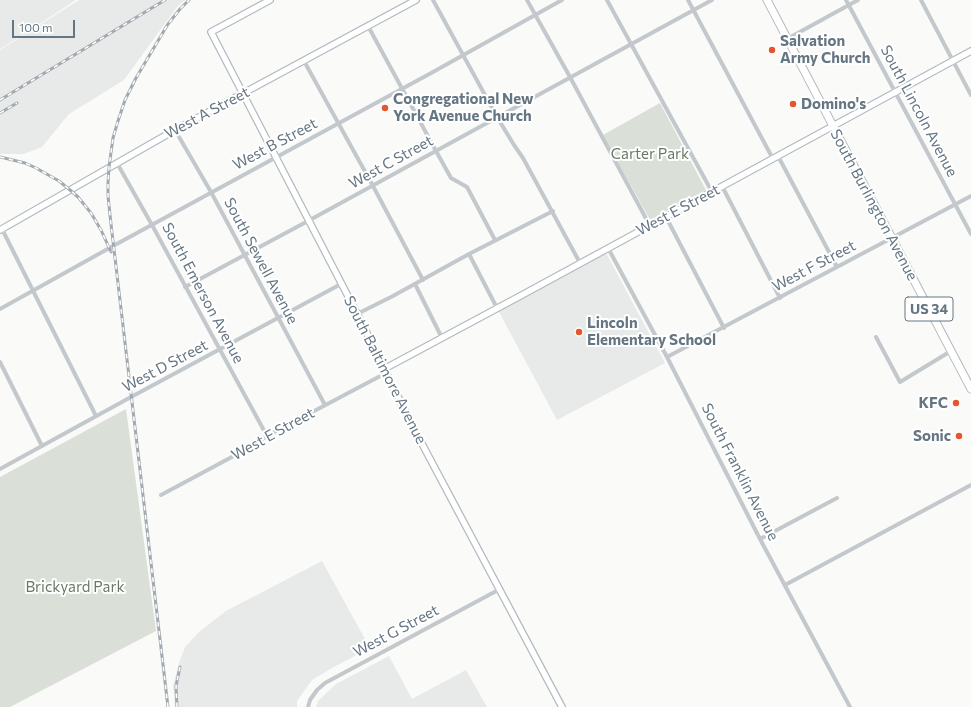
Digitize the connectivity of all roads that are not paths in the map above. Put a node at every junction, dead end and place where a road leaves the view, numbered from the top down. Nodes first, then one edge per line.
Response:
1 (270, 0) edge
2 (416, 0) edge
3 (433, 0) edge
4 (528, 0) edge
5 (562, 0) edge
6 (607, 0) edge
7 (688, 0) edge
8 (712, 0) edge
9 (767, 0) edge
10 (846, 0) edge
11 (858, 0) edge
12 (921, 0) edge
13 (848, 5) junction
14 (693, 10) junction
15 (536, 14) junction
16 (368, 26) junction
17 (787, 39) junction
18 (631, 44) junction
19 (971, 51) edge
20 (463, 55) junction
21 (304, 61) junction
22 (953, 61) junction
23 (570, 77) junction
24 (402, 88) junction
25 (896, 92) junction
26 (242, 93) junction
27 (971, 95) edge
28 (497, 117) junction
29 (338, 123) junction
30 (833, 126) junction
31 (175, 130) junction
32 (436, 151) junction
33 (276, 157) junction
34 (776, 157) junction
35 (117, 163) junction
36 (373, 186) junction
37 (722, 186) junction
38 (211, 192) junction
39 (712, 192) junction
40 (971, 196) edge
41 (956, 204) junction
42 (552, 211) junction
43 (666, 217) junction
44 (308, 221) junction
45 (152, 225) junction
46 (650, 226) junction
47 (1, 229) edge
48 (971, 234) edge
49 (892, 238) junction
50 (495, 240) junction
51 (608, 248) junction
52 (469, 254) junction
53 (245, 255) junction
54 (580, 264) junction
55 (837, 267) junction
56 (423, 280) junction
57 (341, 284) junction
58 (415, 284) junction
59 (185, 287) junction
60 (33, 290) junction
61 (780, 298) junction
62 (497, 308) junction
63 (0, 309) edge
64 (357, 314) junction
65 (278, 318) junction
66 (724, 328) junction
67 (876, 336) dead end
68 (442, 338) junction
69 (219, 350) junction
70 (951, 351) junction
71 (667, 358) junction
72 (0, 362) edge
73 (385, 371) junction
74 (971, 389) edge
75 (325, 405) junction
76 (96, 416) junction
77 (267, 436) junction
78 (42, 446) junction
79 (0, 469) edge
80 (971, 485) edge
81 (161, 495) dead end
82 (837, 498) dead end
83 (760, 539) junction
84 (785, 585) junction
85 (500, 589) junction
86 (308, 707) edge
87 (562, 707) edge
88 (850, 707) edge

1 - 26 street, South Baltimore Avenue
2 - 16 street, West A Street
3 - 20 street
4 - 15 street
5 - 15 street, West B Street
6 - 18 street
7 - 14 street
8 - 14 street, West C Street
9 - 17 highway, South Burlington Avenue / US 34
10 - 13 street, South Lincoln Avenue
11 - 13 street
12 - 22 street
13 - 17 street
13 - 25 street, South Lincoln Avenue
14 - 18 street, West C Street
14 - 34 street
15 - 20 street, West B Street
15 - 23 street
16 - 21 street, West A Street
16 - 24 street
17 - 30 highway, South Burlington Avenue / US 34
18 - 23 street, West C Street
18 - 39 street
19 - 22 street, West E Street
20 - 24 street, West B Street
20 - 28 street
21 - 26 street, West A Street
21 - 29 street
22 - 25 street, West E Street
22 - 27 street
23 - 28 street, West C Street
23 - 46 street
24 - 29 street, West B Street
24 - 32 street
25 - 30 street, West E Street
25 - 41 street, South Lincoln Avenue
26 - 31 street, West A Street
26 - 33 street, South Baltimore Avenue
28 - 32 street, West C Street
28 - 42 street
29 - 33 street, West B Street
29 - 36 street
30 - 34 street, West E Street
30 - 49 highway, South Burlington Avenue / US 34
31 - 35 street, West A Street
31 - 38 street, South Sewell Avenue
32 - 36 street, West C Street
32 - 50 street
33 - 38 street, West B Street
33 - 44 street, South Baltimore Avenue
34 - 37 street, West E Street
34 - 55 street
35 - 45 street, South Emerson Avenue
35 - 47 street, West A Street
36 - 44 street, West C Street
36 - 56 street
37 - 39 street, West E Street
37 - 61 street
38 - 45 street, West B Street
38 - 53 street, South Sewell Avenue
39 - 43 street, West E Street
40 - 41 street, West F Street
41 - 48 street, South Lincoln Avenue
41 - 49 street, West F Street
42 - 50 street
42 - 54 street
43 - 46 street, West E Street
43 - 66 street
44 - 53 street, West C Street
44 - 57 street, South Baltimore Avenue
45 - 59 street, South Emerson Avenue
45 - 60 street, West B Street
46 - 51 street, West E Street
47 - 60 street
49 - 55 street, West F Street
49 - 70 highway, South Burlington Avenue / US 34
50 - 52 street
51 - 54 street, West E Street
51 - 71 street, South Franklin Avenue
52 - 56 street
52 - 62 street
53 - 59 street, West C Street
53 - 65 street, South Sewell Avenue
54 - 62 street, West E Street
55 - 61 street, West F Street
56 - 58 street
57 - 64 street, South Baltimore Avenue
57 - 65 street, West D Street
58 - 64 street
58 - 68 street
59 - 69 street, South Emerson Avenue
60 - 63 street, West B Street
60 - 76 street
61 - 66 street, West F Street
62 - 68 street, West E Street
64 - 73 street, South Baltimore Avenue
65 - 69 street, West D Street
65 - 75 street, South Sewell Avenue
66 - 71 street, West F Street
67 - 70 street
68 - 73 street, West E Street
69 - 76 street, West D Street
69 - 77 street, South Emerson Avenue
70 - 74 highway, South Burlington Avenue / US 34
71 - 83 street, South Franklin Avenue
72 - 78 street
73 - 75 street, West E Street
73 - 85 street, South Baltimore Avenue
75 - 77 street, West E Street
76 - 78 street, West D Street
77 - 81 street, West E Street
78 - 79 street, West D Street
80 - 84 street
82 - 83 street
83 - 84 street, South Franklin Avenue
84 - 88 street, South Franklin Avenue
85 - 86 street, West G Street
85 - 87 street, South Baltimore Avenue

